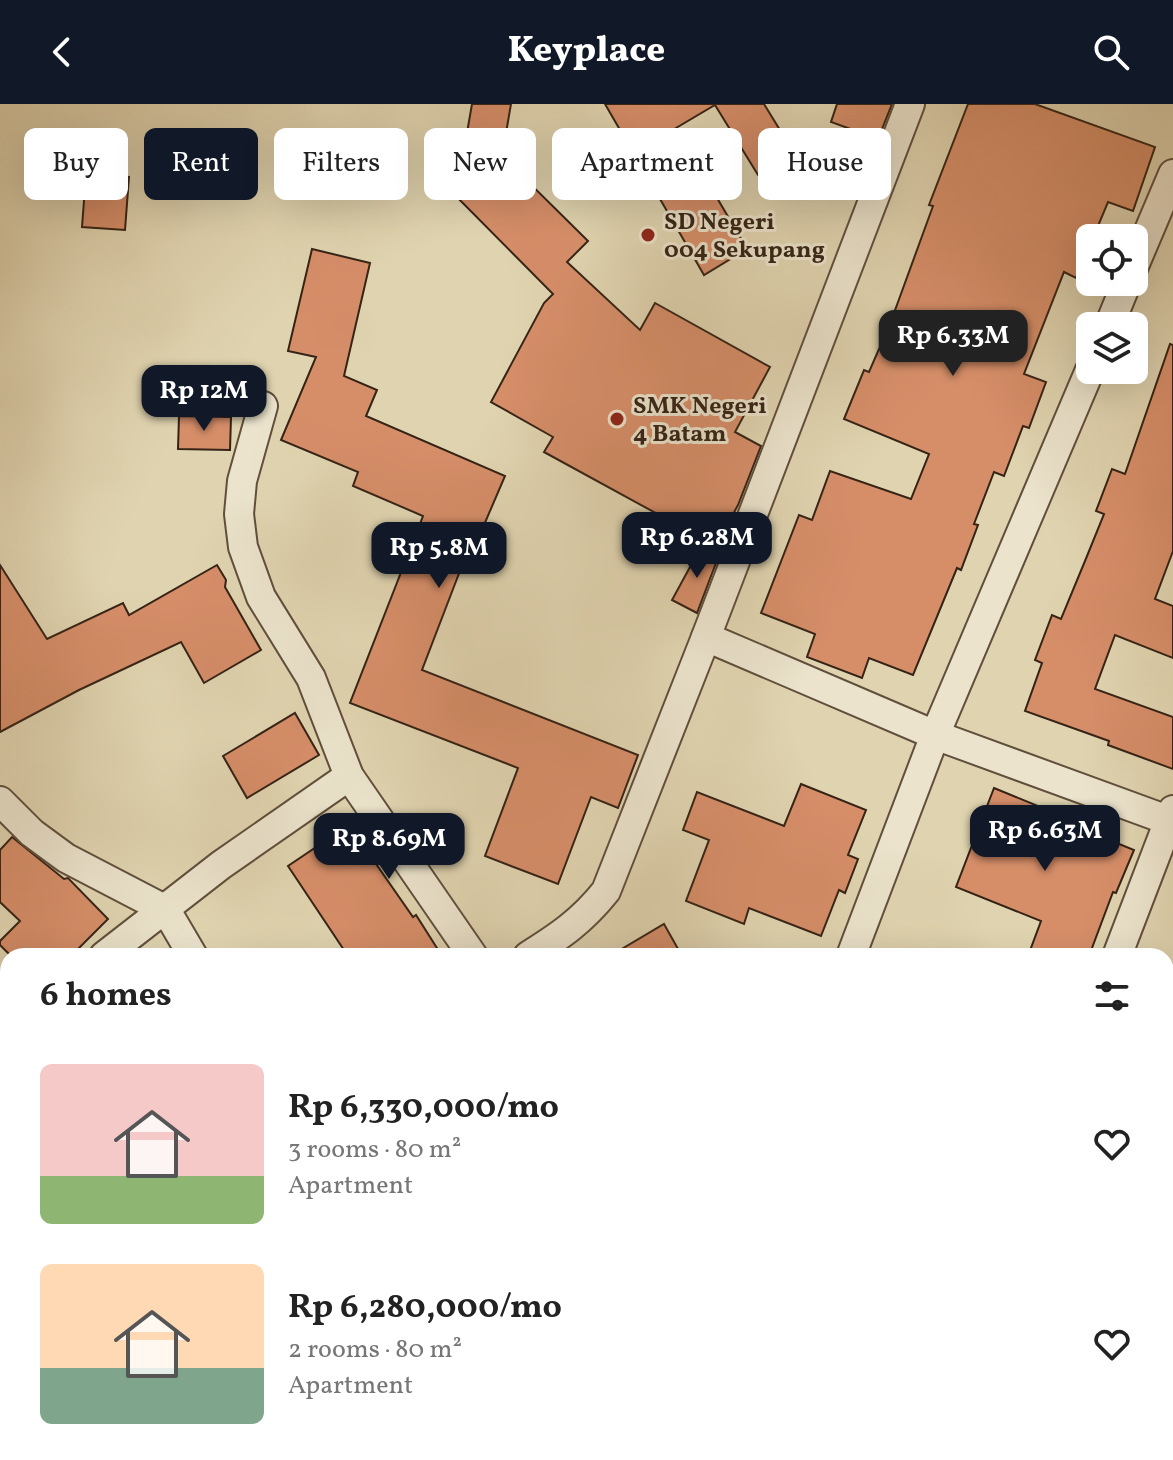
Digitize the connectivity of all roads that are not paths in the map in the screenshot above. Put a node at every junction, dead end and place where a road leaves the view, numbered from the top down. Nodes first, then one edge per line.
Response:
1 (910, 104) edge
2 (1173, 174) edge
3 (1148, 233) edge
4 (1084, 384) edge
5 (263, 406) dead end
6 (706, 637) junction
7 (935, 735) junction
8 (349, 776) junction
9 (0, 801) edge
10 (1172, 817) edge
11 (166, 910) junction
12 (115, 948) edge
13 (188, 948) edge
14 (467, 948) edge
15 (541, 948) edge
16 (854, 948) edge
17 (1120, 948) edge

1 - 6 street
2 - 3 street
4 - 7 street
5 - 8 street
6 - 7 street
6 - 15 street
7 - 10 street
7 - 16 street
8 - 11 street
8 - 14 street
9 - 11 street
10 - 17 street
11 - 12 street
11 - 13 street

